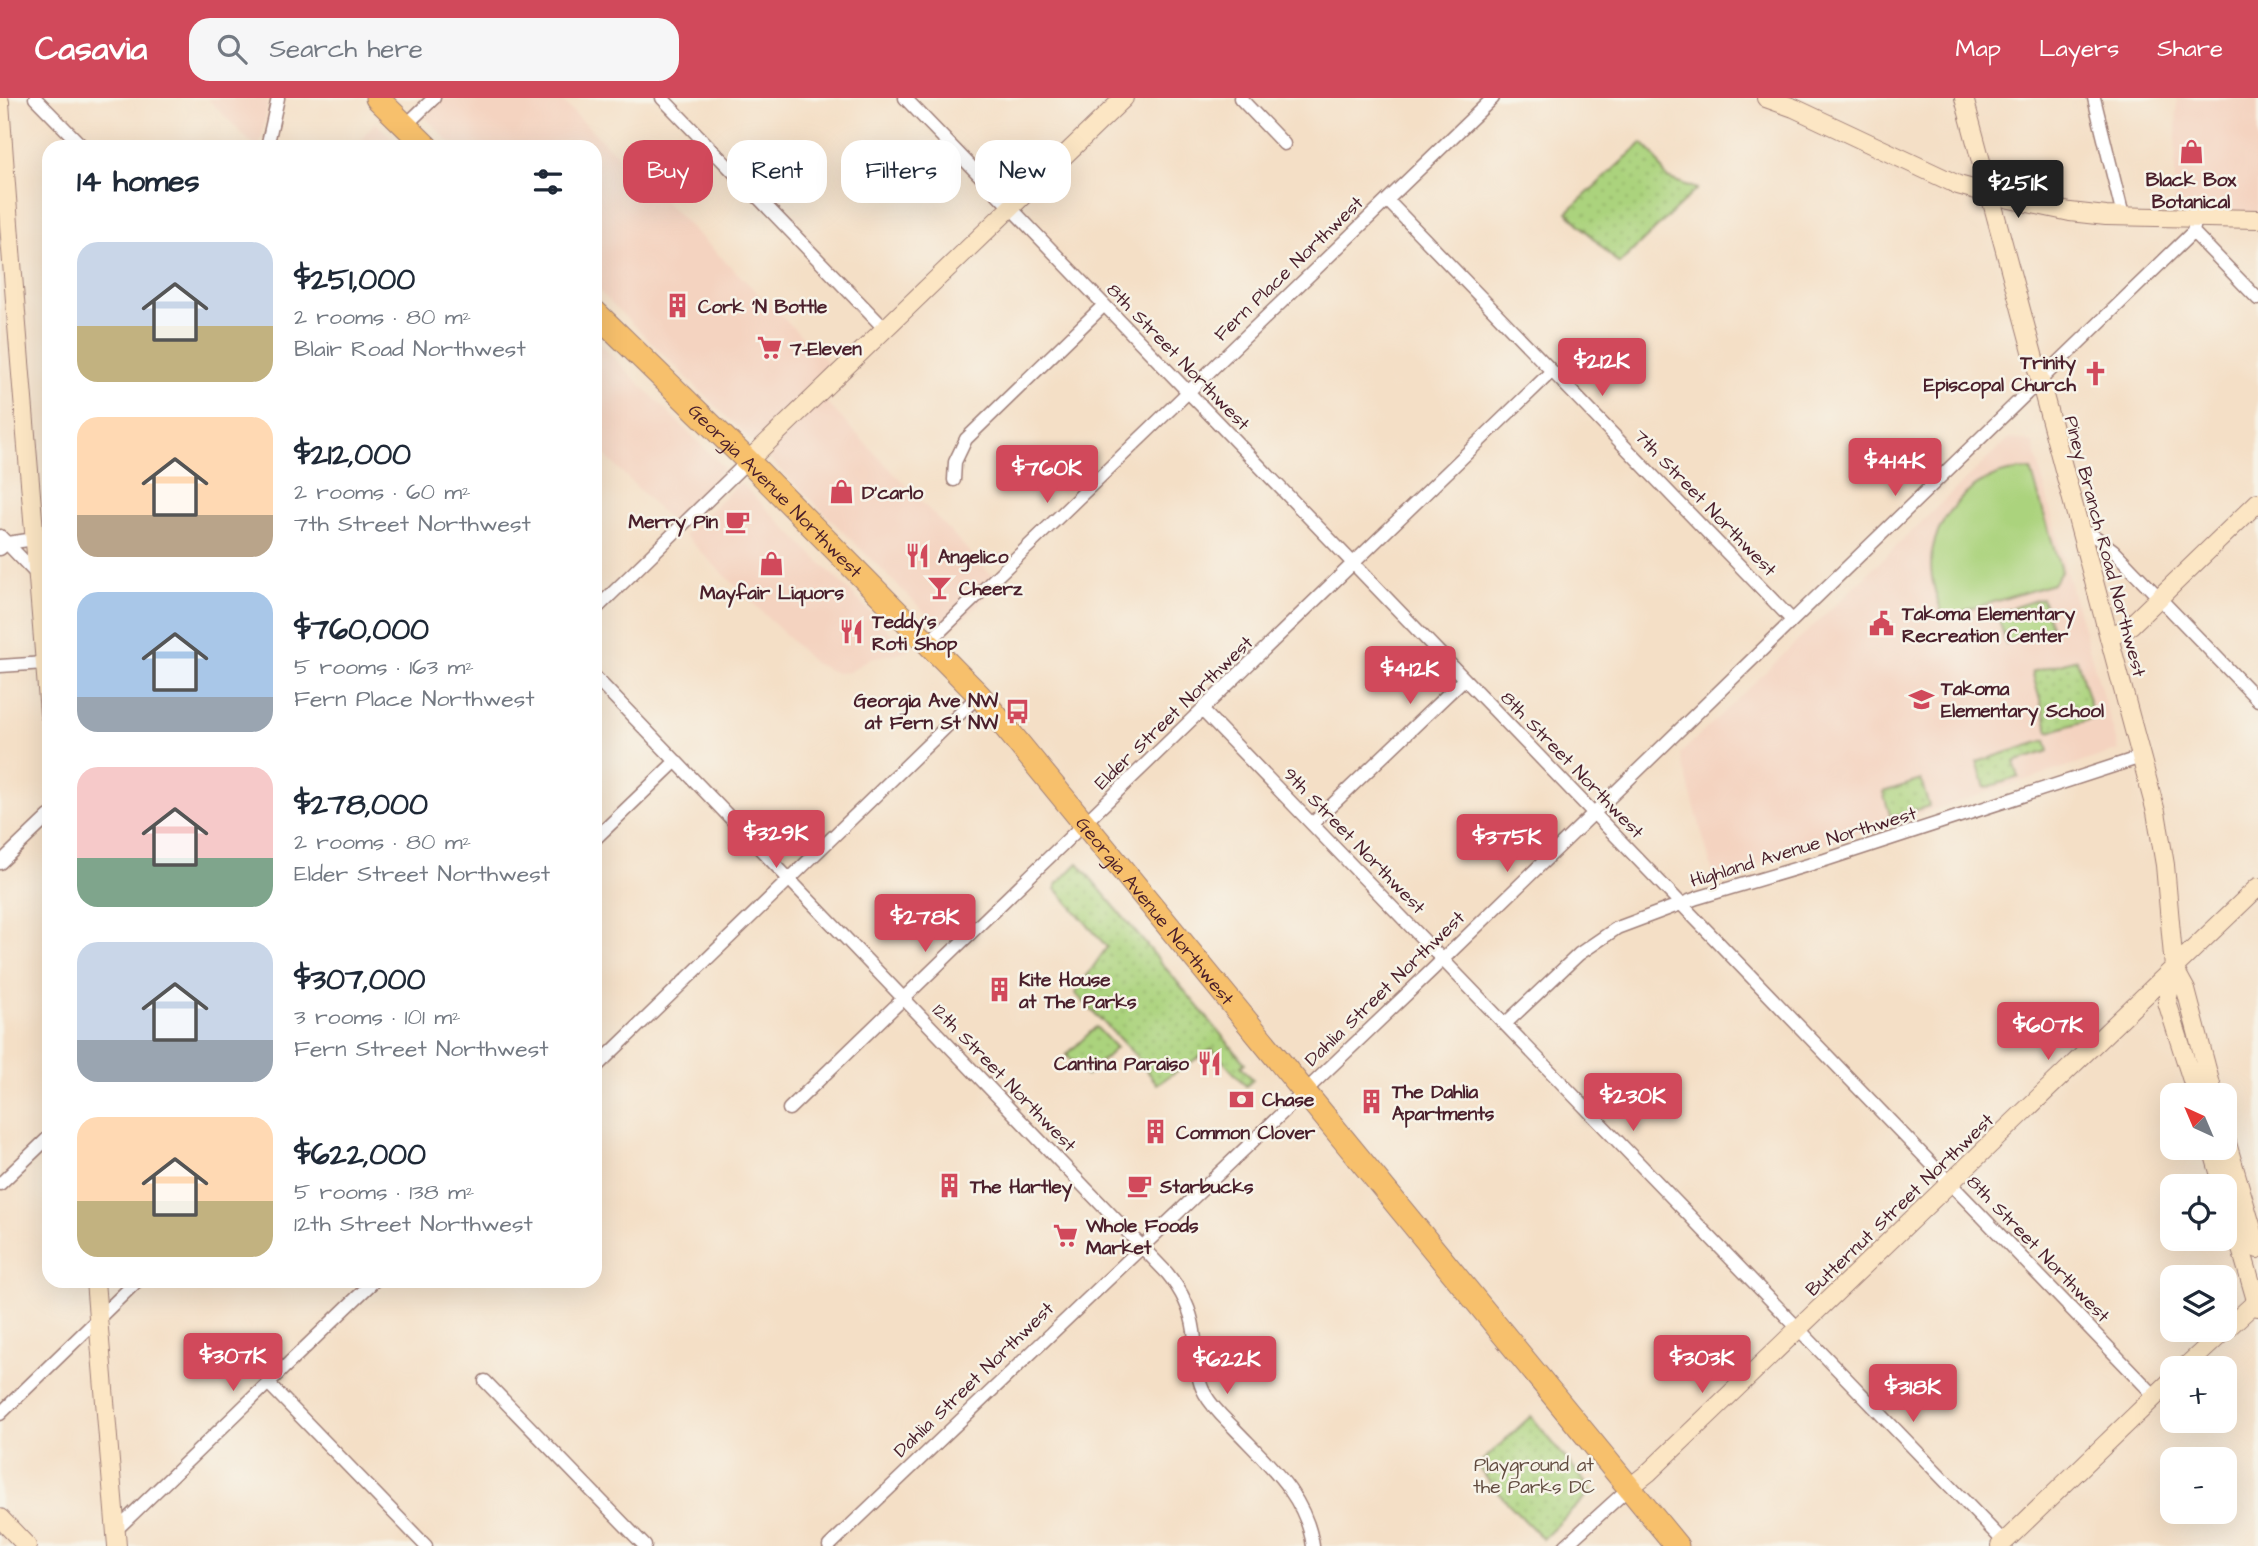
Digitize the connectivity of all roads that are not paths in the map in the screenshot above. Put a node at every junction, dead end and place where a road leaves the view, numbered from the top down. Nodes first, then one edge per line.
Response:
1 (35, 98) edge
2 (278, 98) edge
3 (377, 98) edge
4 (433, 98) edge
5 (662, 98) edge
6 (905, 98) edge
7 (1124, 98) edge
8 (1240, 98) edge
9 (1493, 98) edge
10 (1766, 98) edge
11 (1964, 98) edge
12 (2094, 98) edge
13 (0, 102) edge
14 (405, 126) junction
15 (76, 140) edge
16 (269, 140) edge
17 (420, 140) edge
18 (1284, 144) dead end
19 (1991, 194) junction
20 (1387, 200) junction
21 (1011, 208) junction
22 (2123, 216) junction
23 (2258, 219) edge
24 (2195, 225) junction
25 (2258, 299) edge
26 (1104, 306) junction
27 (602, 319) edge
28 (886, 329) junction
29 (1552, 371) junction
30 (2040, 382) junction
31 (1188, 392) junction
32 (748, 461) junction
33 (954, 480) dead end
34 (2258, 502) edge
35 (2079, 529) junction
36 (2, 543) edge
37 (40, 546) edge
38 (42, 564) edge
39 (1353, 564) junction
40 (42, 580) edge
41 (2159, 598) junction
42 (602, 603) edge
43 (1792, 620) junction
44 (2109, 638) junction
45 (929, 642) junction
46 (42, 663) edge
47 (0, 666) edge
48 (1464, 679) junction
49 (602, 684) edge
50 (979, 695) junction
51 (2258, 700) edge
52 (1202, 710) junction
53 (2141, 757) junction
54 (676, 761) junction
55 (1594, 813) junction
56 (42, 823) edge
57 (1085, 823) junction
58 (1312, 823) junction
59 (602, 832) edge
60 (0, 863) edge
61 (790, 880) junction
62 (2258, 887) edge
63 (1681, 904) junction
64 (1443, 959) junction
65 (2174, 968) junction
66 (903, 999) junction
67 (1505, 1024) junction
68 (602, 1061) edge
69 (2193, 1083) edge
70 (2211, 1083) edge
71 (1304, 1091) junction
72 (789, 1109) dead end
73 (42, 1144) edge
74 (2232, 1160) edge
75 (0, 1184) edge
76 (1950, 1184) junction
77 (2237, 1233) edge
78 (1141, 1246) junction
79 (2258, 1249) edge
80 (96, 1288) edge
81 (130, 1288) edge
82 (367, 1288) edge
83 (2257, 1303) edge
84 (98, 1319) junction
85 (1799, 1329) junction
86 (2197, 1356) edge
87 (485, 1381) dead end
88 (268, 1383) junction
89 (2160, 1391) edge
90 (2155, 1396) junction
91 (0, 1414) edge
92 (1629, 1488) junction
93 (0, 1518) edge
94 (116, 1538) edge
95 (2002, 1544) edge
96 (27, 1546) edge
97 (426, 1546) edge
98 (645, 1546) edge
99 (829, 1546) edge
100 (1313, 1546) edge
101 (1565, 1546) edge
102 (1677, 1546) edge

1 - 15 street
2 - 16 street
3 - 14 highway
4 - 14 street
5 - 28 street
6 - 21 street, 8th Street Northwest
7 - 21 main road
8 - 18 street
9 - 20 street, Fern Place Northwest
10 - 19 main road
11 - 19 main road, Piney Branch Road Northwest
12 - 22 street
13 - 37 main road
14 - 17 highway
19 - 22 main road
19 - 30 main road, Piney Branch Road Northwest
20 - 29 street, 7th Street Northwest
20 - 31 street, Fern Place Northwest
21 - 26 street, 8th Street Northwest
21 - 28 main road
22 - 24 main road
23 - 24 main road
24 - 25 street
24 - 30 street, Dahlia Street Northwest
26 - 31 street, 8th Street Northwest
26 - 33 street
27 - 32 highway, Georgia Avenue Northwest
28 - 32 main road
29 - 39 street, Elder Street Northwest
29 - 43 street, 7th Street Northwest
30 - 35 main road, Piney Branch Road Northwest
30 - 43 street, Dahlia Street Northwest
31 - 39 street, 8th Street Northwest
31 - 45 street, Fern Place Northwest
32 - 42 street
32 - 45 highway, Georgia Avenue Northwest
34 - 41 main road
35 - 41 street
35 - 44 main road, Piney Branch Road Northwest
36 - 37 street
36 - 40 street
37 - 38 main road
39 - 48 street, 8th Street Northwest
39 - 52 street, Elder Street Northwest
41 - 44 main road
41 - 51 street
43 - 55 street, Dahlia Street Northwest
44 - 53 main road, Piney Branch Road Northwest
45 - 50 highway, Georgia Avenue Northwest
46 - 47 street
48 - 55 street, 8th Street Northwest
48 - 58 street
49 - 54 street, 12th Street Northwest
50 - 57 highway, Georgia Avenue Northwest
50 - 61 street
52 - 57 street, Elder Street Northwest
52 - 58 street, 9th Street Northwest
53 - 63 street, Highland Avenue Northwest
53 - 65 main road, Piney Branch Road Northwest
54 - 59 street
54 - 61 street, 12th Street Northwest
55 - 63 street, 8th Street Northwest
55 - 64 street, Dahlia Street Northwest
56 - 60 street
57 - 66 street, Elder Street Northwest
57 - 71 highway, Georgia Avenue Northwest
58 - 64 street, 9th Street Northwest
61 - 66 street, 12th Street Northwest
61 - 68 street
62 - 65 main road, Butternut Street Northwest
63 - 67 street, Highland Avenue Northwest
63 - 76 street, 8th Street Northwest
64 - 67 street, 9th Street Northwest
64 - 71 street, Dahlia Street Northwest
65 - 69 main road, Piney Branch Road Northwest
65 - 70 main road, Piney Branch Road Northwest
65 - 76 main road, Butternut Street Northwest
66 - 72 street, Elder Street Northwest
66 - 78 street, 12th Street Northwest
67 - 85 street, 9th Street Northwest
71 - 78 street, Dahlia Street Northwest
71 - 92 highway, Georgia Avenue Northwest
73 - 75 street
74 - 79 main road
76 - 85 main road, Butternut Street Northwest
76 - 90 street, 8th Street Northwest
77 - 83 main road
78 - 99 street, Dahlia Street Northwest
78 - 100 street, 12th Street Northwest
80 - 84 main road
81 - 84 street
82 - 88 street
83 - 86 main road
84 - 91 street
84 - 94 main road
85 - 92 main road, Butternut Street Northwest
85 - 95 street, 9th Street Northwest
87 - 98 street
88 - 94 street
88 - 97 street
89 - 90 main road
90 - 95 main road
92 - 101 street, Butternut Street Northwest
92 - 102 highway, Georgia Avenue Northwest
93 - 96 main road

